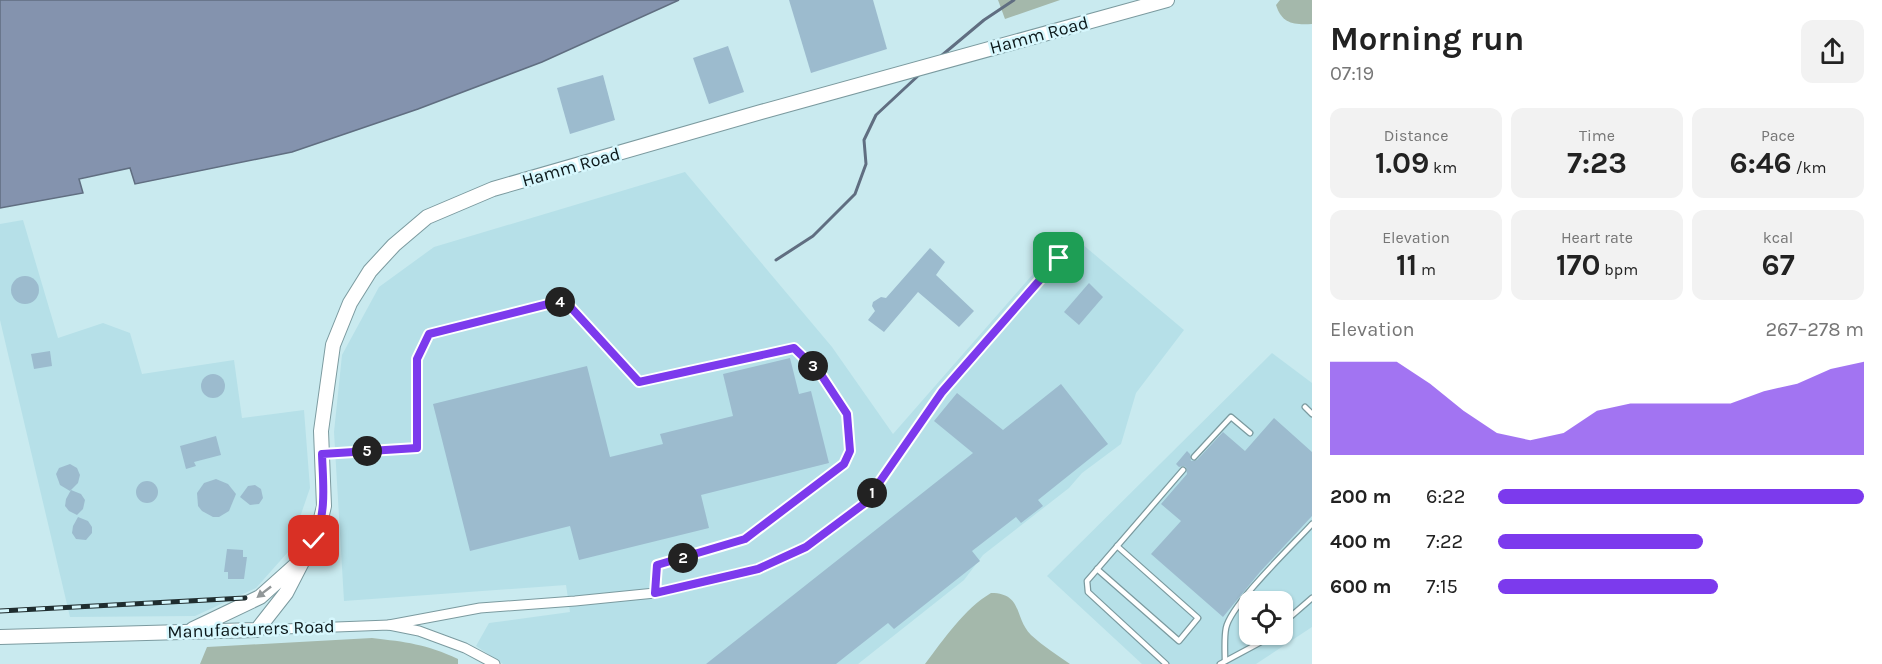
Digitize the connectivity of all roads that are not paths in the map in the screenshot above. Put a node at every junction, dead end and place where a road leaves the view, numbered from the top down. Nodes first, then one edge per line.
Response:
1 (1167, 0) edge
2 (1059, 258) dead end
3 (1305, 407) dead end
4 (1312, 414) edge
5 (1250, 433) dead end
6 (322, 454) junction
7 (1194, 458) dead end
8 (1183, 470) dead end
9 (1312, 524) edge
10 (1117, 546) junction
11 (308, 554) junction
12 (1097, 569) junction
13 (655, 593) junction
14 (1312, 598) edge
15 (1293, 614) edge
16 (389, 625) junction
17 (257, 630) junction
18 (188, 631) junction
19 (0, 638) edge
20 (1255, 645) edge
21 (1222, 663) edge
22 (495, 664) edge
23 (1166, 664) edge

1 - 6 main road, Hamm Road
2 - 13 street
3 - 4 lane
5 - 7 lane
6 - 11 main road, Hamm Road
6 - 13 lane
8 - 10 lane
9 - 21 lane
10 - 12 lane
10 - 12 lane
11 - 17 main road, Hamm Road
11 -> 18 main road
12 - 23 lane
13 - 16 street
14 - 15 lane
16 - 17 street, Manufacturers Road
16 - 22 street, Manufacturers Road
17 - 18 main road, Manufacturers Road
18 - 19 main road, Manufacturers Road
20 - 21 lane

